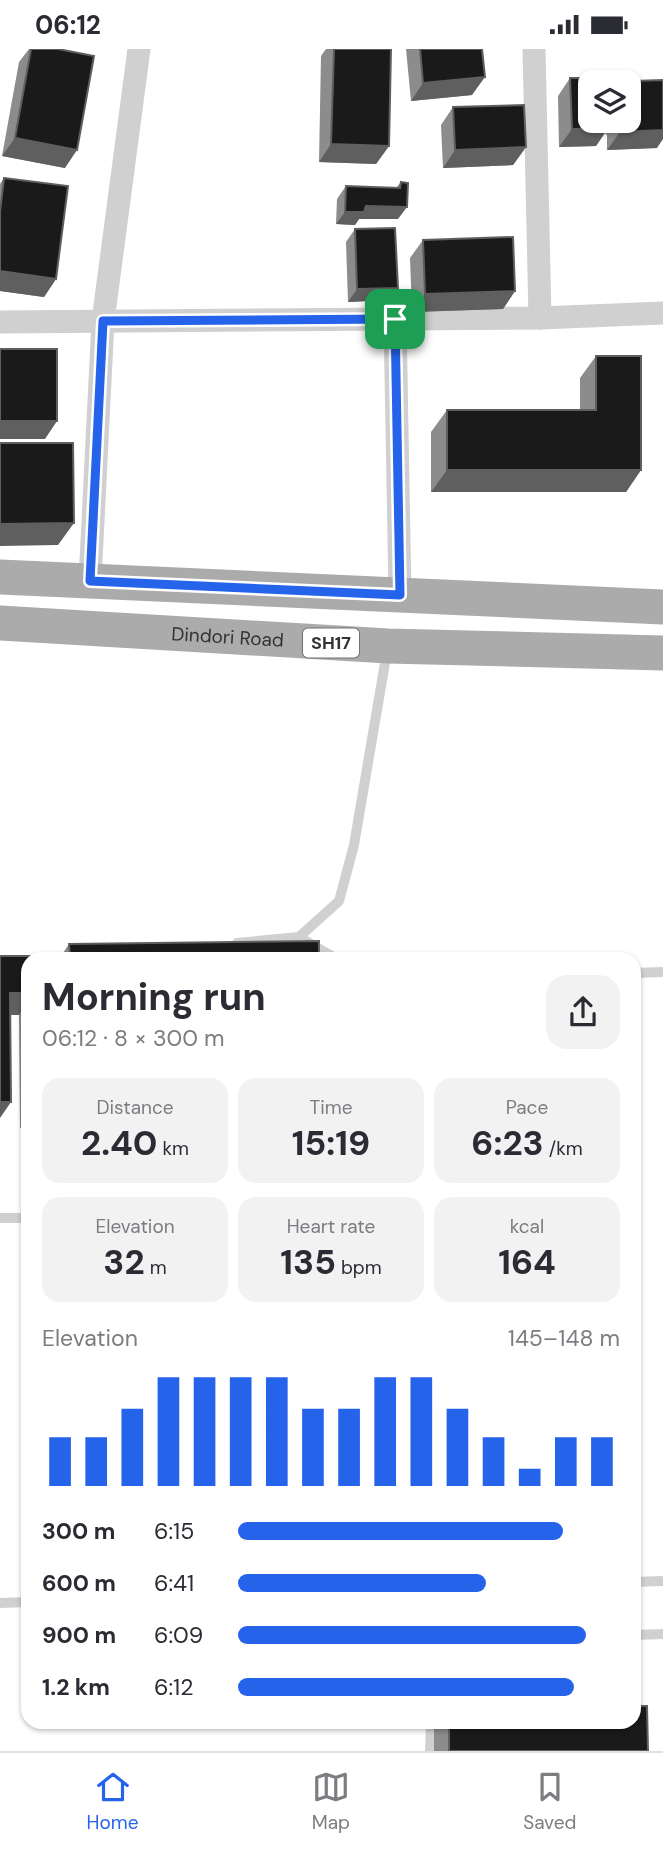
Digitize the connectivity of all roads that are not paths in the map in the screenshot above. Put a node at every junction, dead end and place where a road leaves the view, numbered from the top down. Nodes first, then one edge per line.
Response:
1 (139, 49) edge
2 (534, 49) edge
3 (663, 313) edge
4 (540, 318) junction
5 (395, 319) junction
6 (103, 321) junction
7 (0, 322) edge
8 (0, 577) edge
9 (90, 581) junction
10 (400, 595) junction
11 (663, 607) edge
12 (0, 624) edge
13 (388, 646) junction
14 (663, 653) edge
15 (299, 937) junction
16 (230, 944) edge
17 (325, 952) edge
18 (663, 972) edge
19 (641, 973) edge
20 (0, 1217) edge
21 (21, 1218) edge
22 (663, 1581) edge
23 (641, 1582) edge
24 (21, 1602) edge
25 (0, 1603) edge
26 (663, 1634) edge
27 (641, 1635) edge
28 (430, 1729) edge
29 (430, 1751) edge

1 - 6 street
2 - 4 street
3 - 4 street
4 - 5 street
5 - 6 street
5 - 10 street
6 - 7 street
6 - 9 street
8 - 9 main road
9 - 10 main road
10 - 11 main road
12 - 13 main road, Dindori Road / SH17
13 - 14 main road, Dindori Road / SH17
13 - 15 lane
15 - 16 lane
15 - 17 lane
18 - 19 lane
20 - 21 lane
22 - 23 lane
24 - 25 lane
26 - 27 lane
28 - 29 lane

